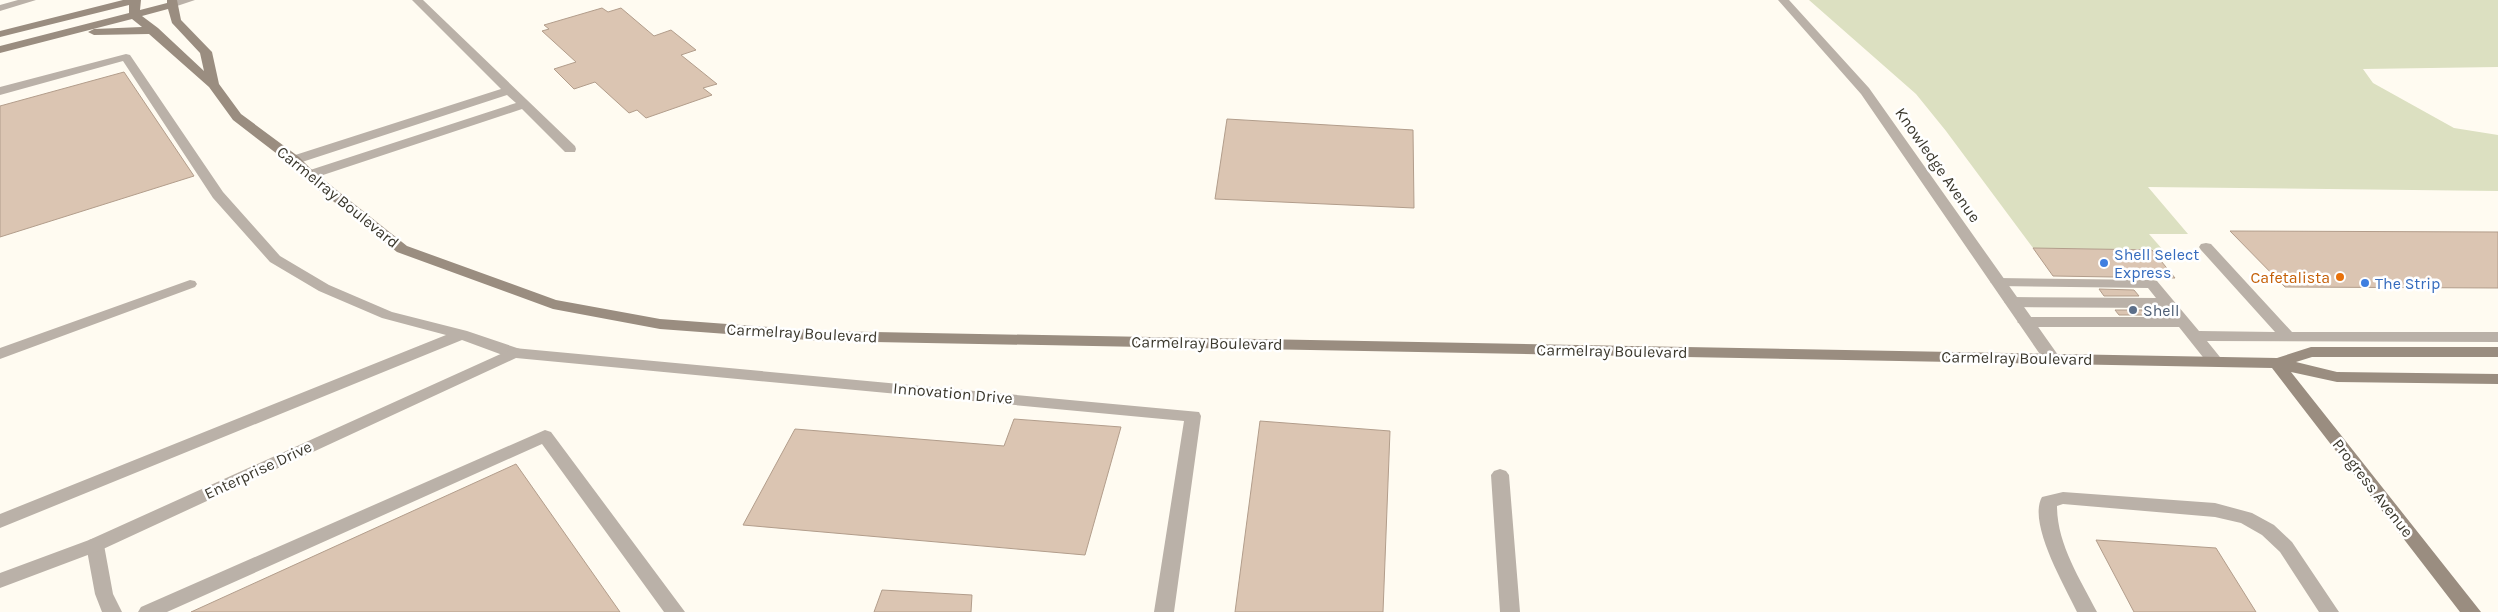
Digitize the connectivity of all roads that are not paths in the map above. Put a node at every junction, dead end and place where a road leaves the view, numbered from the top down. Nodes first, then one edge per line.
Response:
1 (31, 0) edge
2 (136, 0) edge
3 (190, 0) edge
4 (417, 0) edge
5 (1783, 0) edge
6 (173, 2) edge
7 (0, 8) edge
8 (134, 15) junction
9 (154, 30) junction
10 (67, 32) junction
11 (0, 34) edge
12 (0, 50) edge
13 (213, 84) junction
14 (509, 90) junction
15 (0, 91) edge
16 (524, 104) junction
17 (570, 149) dead end
18 (294, 160) junction
19 (309, 175) junction
20 (2206, 246) dead end
21 (1998, 282) junction
22 (190, 284) dead end
23 (2011, 302) junction
24 (2167, 303) junction
25 (2025, 322) junction
26 (2182, 322) junction
27 (462, 334) junction
28 (2194, 336) junction
29 (2288, 337) junction
30 (2472, 337) junction
31 (2498, 337) edge
32 (2493, 352) edge
33 (514, 353) junction
34 (0, 354) edge
35 (2052, 359) junction
36 (2216, 362) junction
37 (2276, 363) junction
38 (2498, 379) edge
39 (1500, 475) dead end
40 (0, 521) edge
41 (95, 544) junction
42 (0, 581) edge
43 (112, 612) edge
44 (148, 612) edge
45 (675, 612) edge
46 (1164, 612) edge
47 (1510, 612) edge
48 (2087, 612) edge
49 (2329, 612) edge
50 (2471, 612) edge

1 - 7 street
2 - 8 street
2 - 11 street
3 - 6 street
4 - 14 street
5 - 21 street, Knowledge Avenue
6 - 8 street
6 - 13 street, Carmelray Boulevard
8 - 9 street, Carmelray Boulevard
8 - 10 street
9 - 10 street
9 - 13 street, Carmelray Boulevard
10 - 12 street
13 - 18 street, Carmelray Boulevard
14 - 16 street
14 - 18 street
15 - 27 street
16 - 17 street
16 - 19 street
18 - 19 street, Carmelray Boulevard
19 - 35 street, Carmelray Boulevard
20 - 29 street
21 - 23 street, Knowledge Avenue
21 - 24 street
22 - 34 street
23 - 24 street
23 - 25 street, Knowledge Avenue
24 - 26 street
25 - 26 street
25 - 35 street, Knowledge Avenue
26 - 28 street
27 - 33 street
27 - 40 street
28 - 29 street
28 - 36 street
29 - 30 street
30 - 31 street
30 - 32 street
32 - 37 street, Carmelray Boulevard
33 - 41 street, Enterprise Drive
33 - 46 street, Innovation Drive
35 - 36 street, Carmelray Boulevard
36 - 37 street, Carmelray Boulevard
37 - 38 street, Carmelray Boulevard
37 - 50 street, Progress Avenue
39 - 47 street
41 - 42 street, Enterprise Drive
41 - 43 street
44 - 45 street
48 - 49 street

